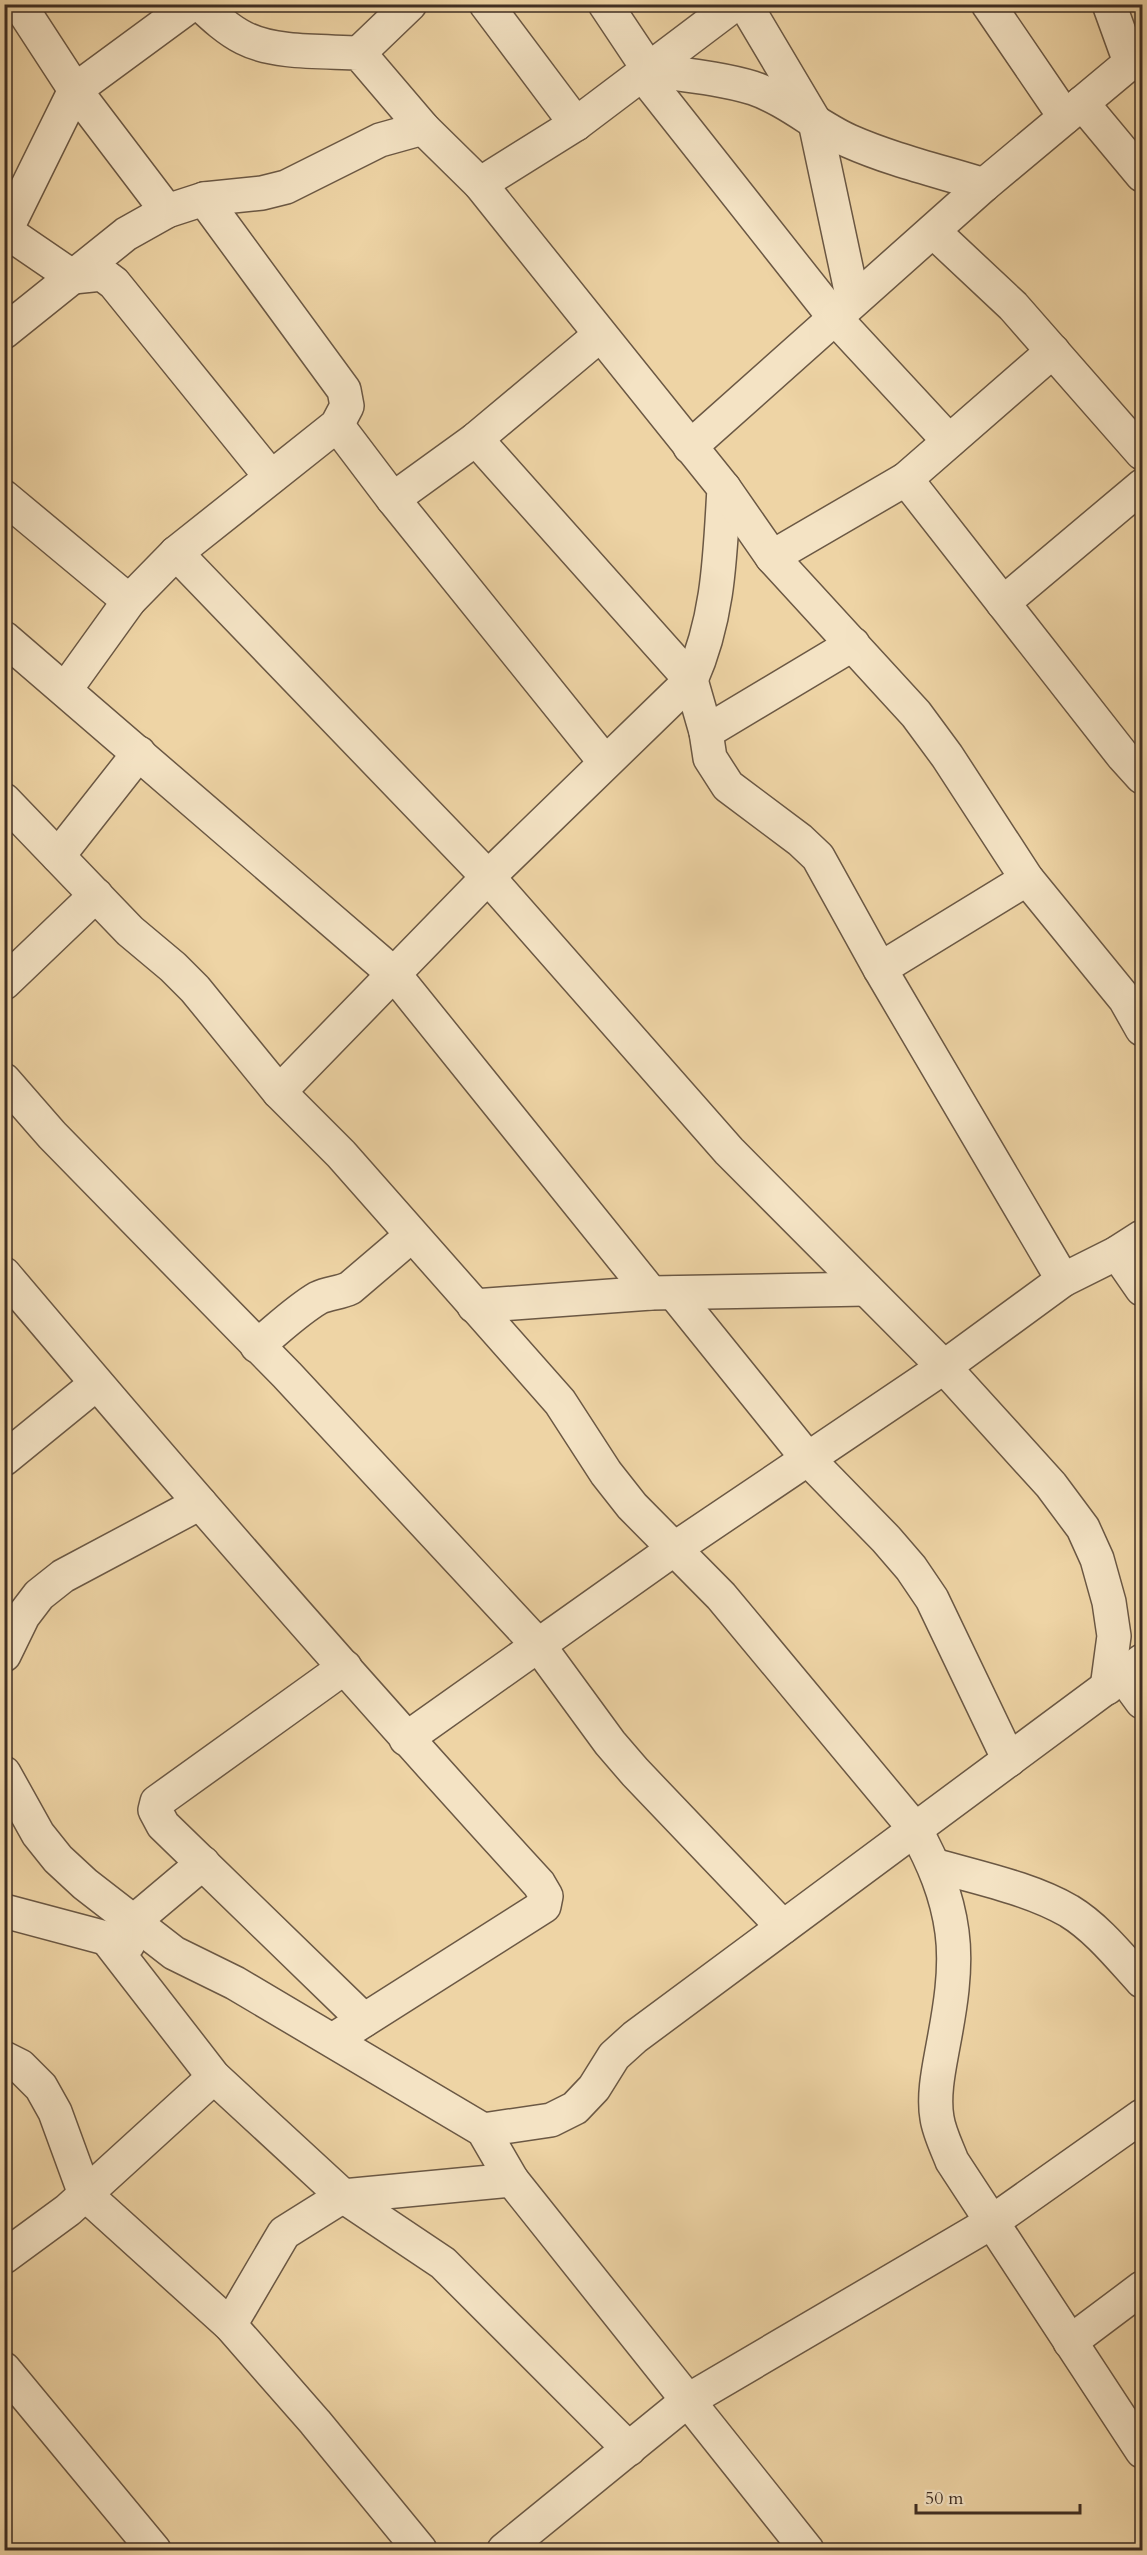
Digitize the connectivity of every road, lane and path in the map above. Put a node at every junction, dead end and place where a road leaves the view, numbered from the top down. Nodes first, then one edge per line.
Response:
1 (19, 4) edge
2 (192, 4) edge
3 (200, 4) edge
4 (410, 4) edge
5 (486, 4) edge
6 (605, 4) edge
7 (735, 4) edge
8 (745, 4) edge
9 (988, 4) edge
10 (1109, 4) edge
11 (359, 53) junction
12 (1136, 58) edge
13 (646, 73) junction
14 (75, 90) junction
15 (1073, 110) junction
16 (815, 122) junction
17 (576, 124) junction
18 (423, 128) junction
19 (1143, 176) edge
20 (480, 184) junction
21 (984, 185) junction
22 (204, 200) junction
23 (167, 211) junction
24 (5, 230) edge
25 (933, 231) junction
26 (73, 277) junction
27 (844, 309) junction
28 (4, 332) edge
29 (600, 335) junction
30 (1053, 351) junction
31 (1131, 419) edge
32 (337, 425) junction
33 (476, 440) junction
34 (949, 441) junction
35 (690, 447) junction
36 (1143, 453) edge
37 (271, 477) junction
38 (906, 479) junction
39 (1143, 486) edge
40 (724, 488) junction
41 (4, 497) edge
42 (393, 499) junction
43 (176, 553) junction
44 (772, 557) junction
45 (129, 601) junction
46 (1003, 603) junction
47 (4, 638) edge
48 (853, 644) junction
49 (691, 680) junction
50 (65, 690) junction
51 (706, 732) junction
52 (139, 753) junction
53 (605, 762) junction
54 (1143, 777) edge
55 (4, 800) edge
56 (58, 856) junction
57 (488, 877) junction
58 (1027, 879) junction
59 (96, 895) junction
60 (880, 969) junction
61 (394, 974) junction
62 (4, 983) edge
63 (1134, 1003) edge
64 (1143, 1029) edge
65 (4, 1080) edge
66 (279, 1092) junction
67 (411, 1236) junction
68 (1130, 1245) edge
69 (4, 1274) edge
70 (1063, 1280) junction
71 (866, 1289) junction
72 (1143, 1289) edge
73 (663, 1293) junction
74 (474, 1306) junction
75 (257, 1346) junction
76 (944, 1367) junction
77 (96, 1384) junction
78 (4, 1459) edge
79 (808, 1459) junction
80 (200, 1503) junction
81 (674, 1549) junction
82 (539, 1646) junction
83 (4, 1655) edge
84 (345, 1667) junction
85 (1124, 1675) edge
86 (1143, 1702) edge
87 (406, 1739) junction
88 (1009, 1760) junction
89 (4, 1773) edge
90 (915, 1829) junction
91 (203, 1863) junction
92 (934, 1865) junction
93 (4, 1911) edge
94 (783, 1927) junction
95 (120, 1931) junction
96 (1143, 1981) edge
97 (364, 2020) junction
98 (333, 2040) junction
99 (4, 2058) edge
100 (214, 2077) junction
101 (1143, 2116) edge
102 (483, 2130) junction
103 (512, 2180) junction
104 (86, 2194) junction
105 (343, 2196) junction
106 (992, 2222) junction
107 (4, 2257) edge
108 (1143, 2288) edge
109 (230, 2325) junction
110 (1070, 2342) junction
111 (4, 2369) edge
112 (687, 2401) junction
113 (629, 2449) junction
114 (1143, 2451) edge
115 (520, 2546) edge
116 (154, 2550) edge
117 (420, 2550) edge
118 (807, 2550) edge

1 - 14 street
2 - 14 street
3 - 11 street
4 - 11 street
5 - 17 street
6 - 13 street
7 - 13 street
8 - 16 street
9 - 15 street
10 - 12 street
11 - 18 street
12 - 15 street
13 - 16 street
13 - 17 street
13 - 27 street
14 - 23 street
14 - 24 street
15 - 19 street
15 - 21 street
16 - 21 street
16 - 27 street
17 - 20 street
18 - 20 street
18 - 22 street
20 - 29 street
21 - 25 street
22 - 23 street
22 - 32 street
23 - 26 street
24 - 26 street
25 - 27 street
25 - 30 street
26 - 28 street
26 - 37 street
27 - 34 street
27 - 35 street
29 - 33 street
29 - 35 street
30 - 31 street
30 - 34 street
31 - 36 street
32 - 37 street
32 - 42 street
33 - 42 street
33 - 49 street
34 - 38 street
35 - 40 street
37 - 43 street
38 - 44 street
38 - 46 street
39 - 46 street
40 - 44 street
40 - 49 street
41 - 45 street
42 - 53 street
43 - 45 street
43 - 57 street
44 - 48 street
45 - 50 street
46 - 54 street
47 - 50 street
48 - 51 street
48 - 58 street
49 - 51 street
49 - 53 street
50 - 52 street
51 - 60 street
52 - 56 street
52 - 61 street
53 - 57 street
55 - 56 street
56 - 59 street
57 - 61 street
57 - 71 street
58 - 60 street
58 - 63 street
59 - 62 street
59 - 66 street
60 - 70 street
61 - 66 street
61 - 73 street
63 - 64 street
65 - 75 street
66 - 67 street
67 - 74 street
67 - 75 street
68 - 70 street
68 - 72 street
69 - 77 street
70 - 76 street
71 - 73 street
71 - 76 street
73 - 74 street
73 - 79 street
74 - 81 street
75 - 82 street
76 - 79 street
76 - 85 street
77 - 78 street
77 - 80 street
79 - 81 street
79 - 88 street
80 - 83 street
80 - 84 street
81 - 82 street
81 - 90 street
82 - 87 street
82 - 94 street
84 - 87 street
84 - 91 street
85 - 86 street
85 - 88 street
87 - 97 street
88 - 90 street
89 - 95 street
90 - 92 street
90 - 94 street
91 - 95 street
91 - 97 street
92 - 96 street
92 - 106 street
93 - 95 street
94 - 102 street
95 - 98 street
95 - 100 street
97 - 98 street
98 - 102 street
99 - 104 street
100 - 104 street
100 - 105 street
101 - 106 street
102 - 103 street
103 - 105 street
103 - 112 street
104 - 107 street
104 - 109 street
105 - 109 street
105 - 113 street
106 - 110 street
106 - 112 street
108 - 110 street
109 - 117 street
110 - 114 street
111 - 116 street
112 - 113 street
112 - 118 street
113 - 115 street

